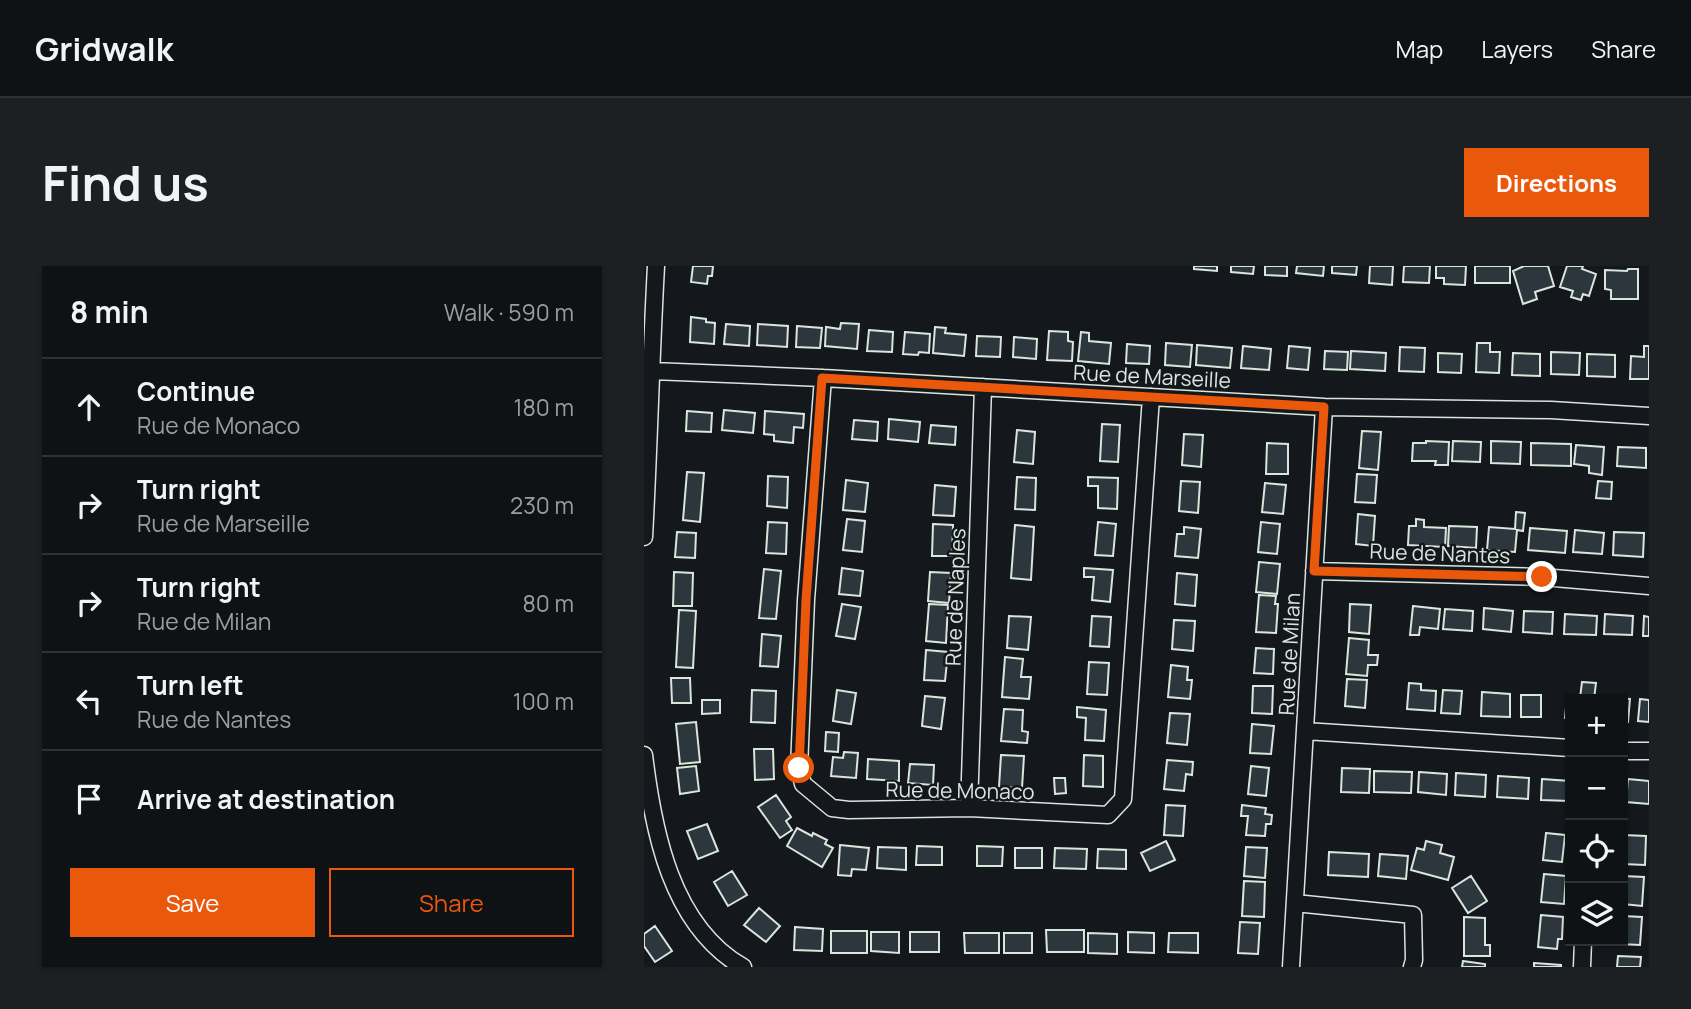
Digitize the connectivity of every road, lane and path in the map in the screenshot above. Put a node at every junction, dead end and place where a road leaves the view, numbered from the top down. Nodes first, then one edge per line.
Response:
1 (656, 266) edge
2 (652, 372) junction
3 (822, 378) junction
4 (983, 387) junction
5 (1151, 397) junction
6 (1324, 407) junction
7 (1649, 416) edge
8 (644, 537) edge
9 (1314, 571) junction
10 (1649, 586) edge
11 (1305, 731) junction
12 (1565, 748) edge
13 (1628, 751) edge
14 (1649, 751) edge
15 (644, 755) edge
16 (969, 808) junction
17 (1295, 903) junction
18 (1584, 946) edge
19 (743, 967) edge
20 (1291, 967) edge
21 (1412, 967) edge
22 (1582, 967) edge

1 - 2 street
2 - 3 street, Rue de Marseille
2 - 8 street
3 - 4 street, Rue de Marseille
3 - 16 street, Rue de Monaco
4 - 5 street, Rue de Marseille
4 - 16 street, Rue de Naples
5 - 6 street, Rue de Marseille
5 - 16 street, Rue de Monaco
6 - 7 street, Rue de Marseille
6 - 9 street, Rue de Milan
9 - 10 street, Rue de Nantes
9 - 11 street, Rue de Milan
11 - 12 street
11 - 17 street, Rue de Milan
13 - 14 street
15 - 19 street
17 - 20 street, Rue de Milan
17 - 21 street
18 - 22 street

